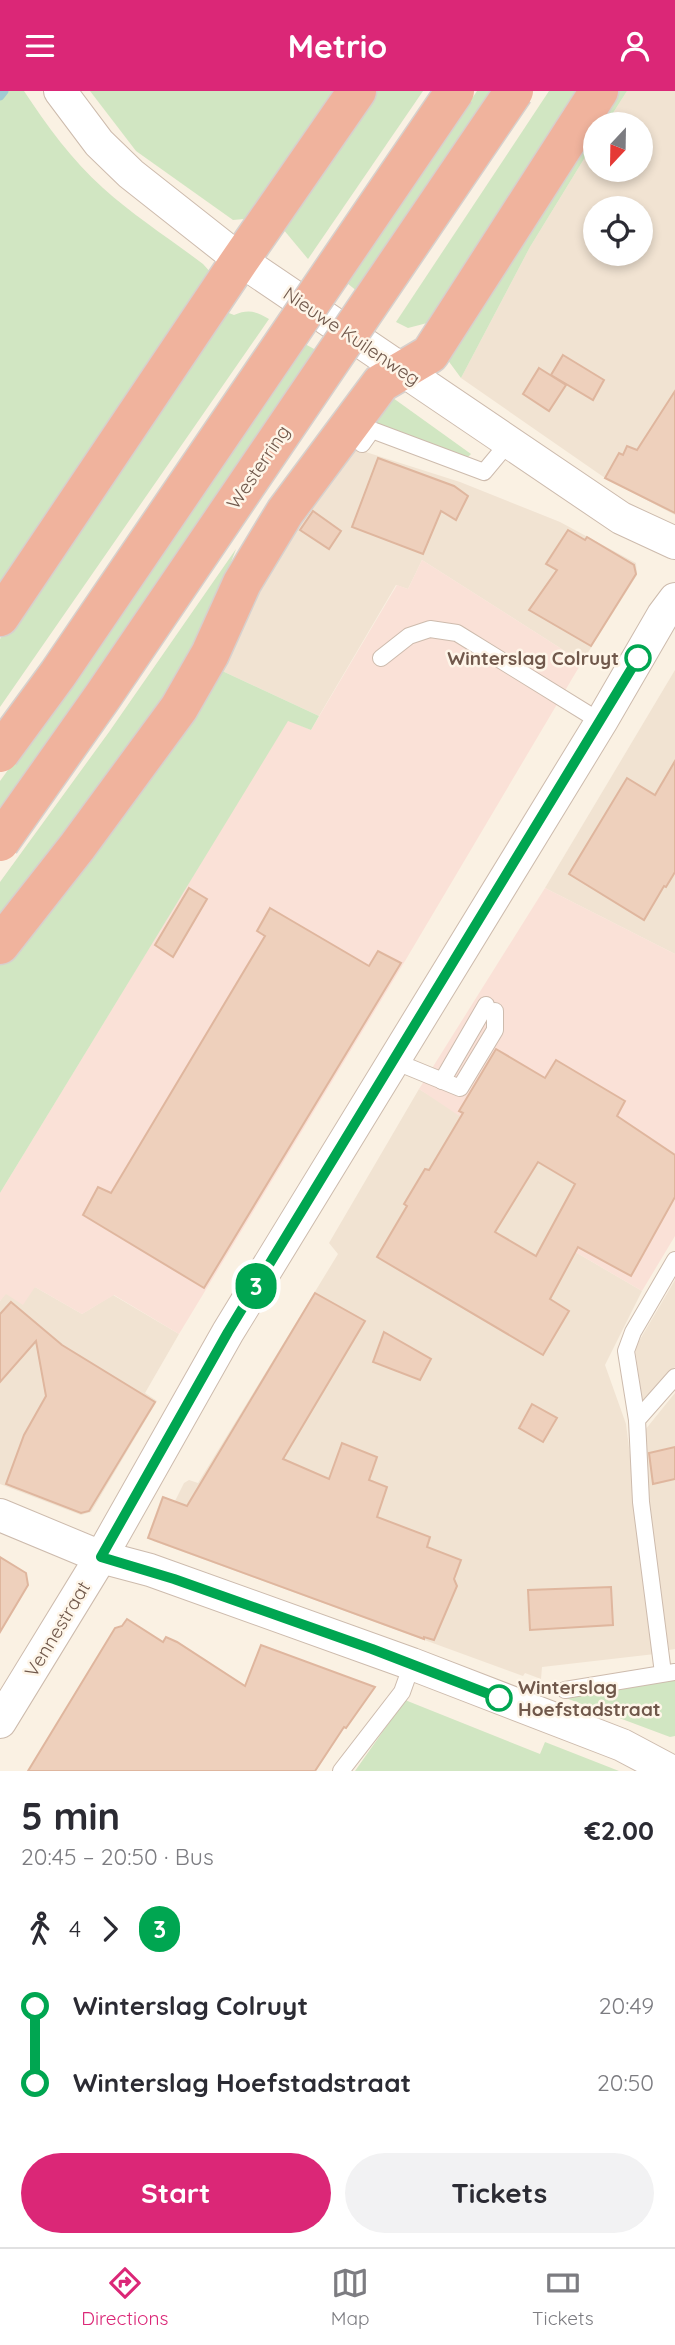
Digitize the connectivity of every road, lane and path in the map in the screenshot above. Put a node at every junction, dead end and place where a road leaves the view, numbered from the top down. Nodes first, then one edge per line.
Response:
1 (60, 91) edge
2 (357, 91) edge
3 (454, 91) edge
4 (514, 91) edge
5 (599, 91) edge
6 (240, 260) junction
7 (401, 370) junction
8 (509, 442) junction
9 (362, 445) dead end
10 (675, 543) edge
11 (675, 599) edge
12 (0, 617) edge
13 (381, 658) dead end
14 (601, 722) junction
15 (0, 753) edge
16 (0, 842) edge
17 (0, 946) edge
18 (491, 1008) dead end
19 (394, 1061) junction
20 (675, 1260) edge
21 (675, 1377) edge
22 (637, 1420) junction
23 (0, 1515) edge
24 (101, 1557) junction
25 (412, 1664) junction
26 (669, 1673) edge
27 (565, 1690) dead end
28 (0, 1722) edge
29 (341, 1771) edge
30 (671, 1771) edge

1 - 6 street, Nieuwe Kuilenweg
2 - 6 highway
3 - 15 highway, bridge
4 - 16 highway, Westerring, bridge
5 - 7 highway
6 - 7 street, Nieuwe Kuilenweg
6 - 12 highway
7 - 8 street, Nieuwe Kuilenweg
7 - 17 highway
8 - 9 lane
8 - 10 street, Nieuwe Kuilenweg
11 - 14 street, Vennestraat
13 - 14 lane
14 - 19 street, Vennestraat
18 - 19 lane
19 - 24 street, Vennestraat
20 - 22 lane
21 - 22 lane
22 - 26 lane
23 - 24 street
24 - 25 street
24 - 28 street, Vennestraat
25 - 29 lane
25 - 30 street
26 - 27 lane

